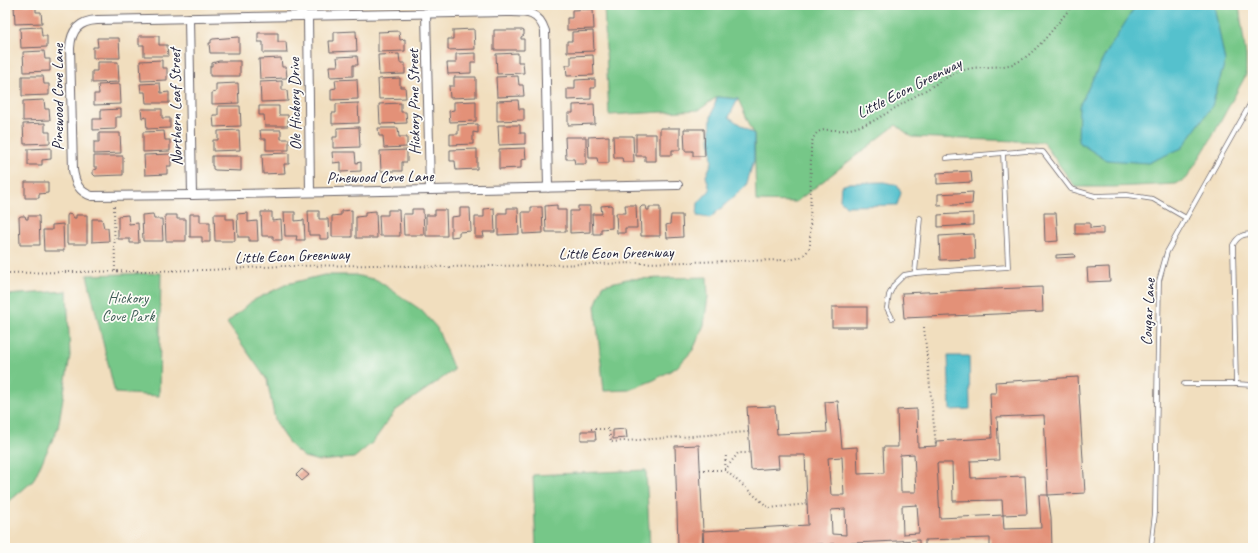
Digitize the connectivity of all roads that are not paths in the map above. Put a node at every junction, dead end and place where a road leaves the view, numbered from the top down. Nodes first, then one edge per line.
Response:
1 (506, 8) edge
2 (426, 13) junction
3 (308, 16) junction
4 (189, 18) junction
5 (1253, 99) edge
6 (1249, 107) junction
7 (1253, 116) edge
8 (1003, 153) junction
9 (946, 158) dead end
10 (678, 185) dead end
11 (548, 188) junction
12 (430, 190) junction
13 (310, 192) junction
14 (192, 195) junction
15 (920, 218) dead end
16 (1186, 218) junction
17 (1253, 234) edge
18 (915, 273) junction
19 (892, 318) dead end
20 (1184, 384) dead end
21 (1236, 384) junction
22 (1253, 385) edge
23 (1151, 548) edge

1 - 2 street, Pinewood Cove Lane
1 - 11 street, Pinewood Cove Lane
2 - 3 street, Pinewood Cove Lane
2 - 12 street, Hickory Pine Street
3 - 4 street, Pinewood Cove Lane
3 - 13 street, Ole Hickory Drive
4 - 14 street, Northern Leaf Street
4 - 14 street, Pinewood Cove Lane
5 - 6 lane, Cougar Lane
6 - 7 lane
6 - 16 lane, Cougar Lane
8 - 9 lane
8 - 16 lane
8 - 18 lane
10 - 11 street, Pinewood Cove Lane
11 - 12 street, Pinewood Cove Lane
12 - 13 street, Pinewood Cove Lane
13 - 14 street, Pinewood Cove Lane
15 - 18 lane
16 - 23 lane, Cougar Lane
17 - 21 lane
18 - 19 lane
20 - 21 lane
21 - 22 lane

